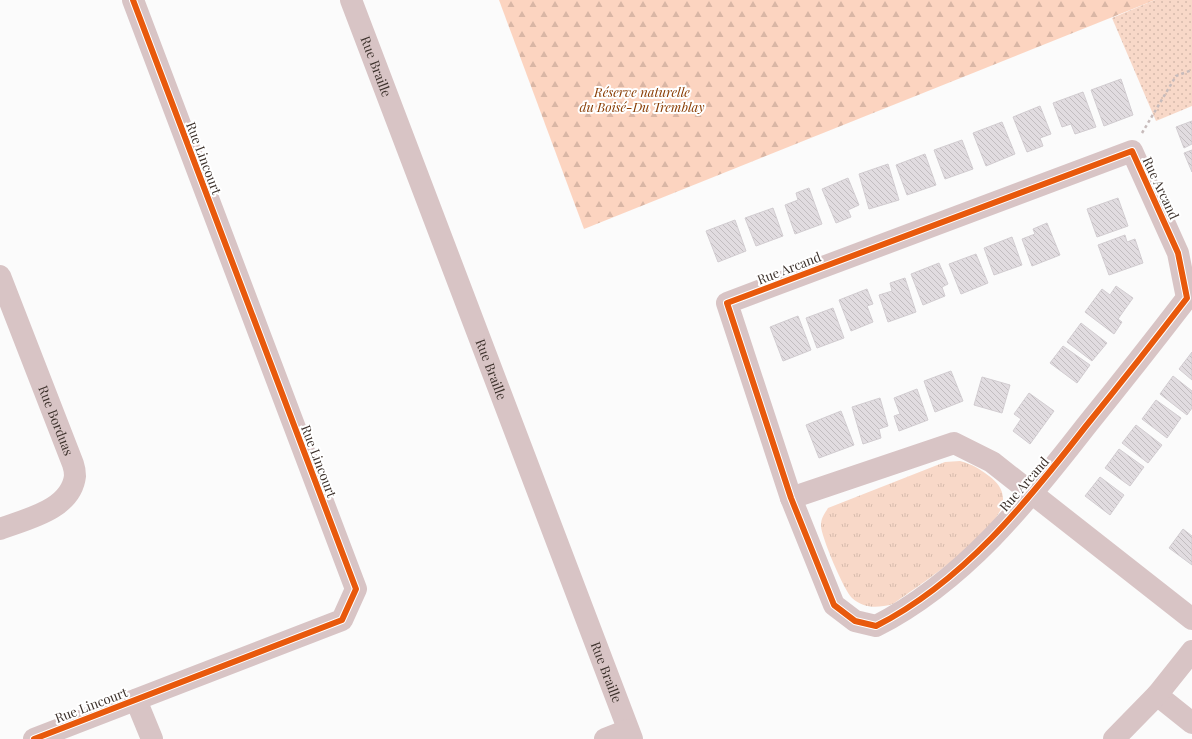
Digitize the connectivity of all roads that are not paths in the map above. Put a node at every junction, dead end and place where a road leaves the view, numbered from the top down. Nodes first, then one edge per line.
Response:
1 (133, 0) edge
2 (351, 0) edge
3 (0, 276) edge
4 (1032, 495) junction
5 (791, 498) junction
6 (0, 529) edge
7 (1192, 619) edge
8 (1192, 651) edge
9 (1157, 695) junction
10 (136, 700) junction
11 (1192, 723) edge
12 (630, 734) edge
13 (34, 739) edge
14 (152, 739) edge
15 (605, 739) edge
16 (1114, 739) edge

1 - 10 street, Rue Lincourt
2 - 12 street, Rue Braille
3 - 6 street, Rue Borduas
4 - 5 street, Rue Arcand
4 - 5 street, Rue Arcand
4 - 5 street, Rue Arcand
4 - 7 street, Rue Arcand
8 - 9 street
9 - 11 street
9 - 16 street
10 - 13 street, Rue Lincourt
10 - 14 street
12 - 15 street

